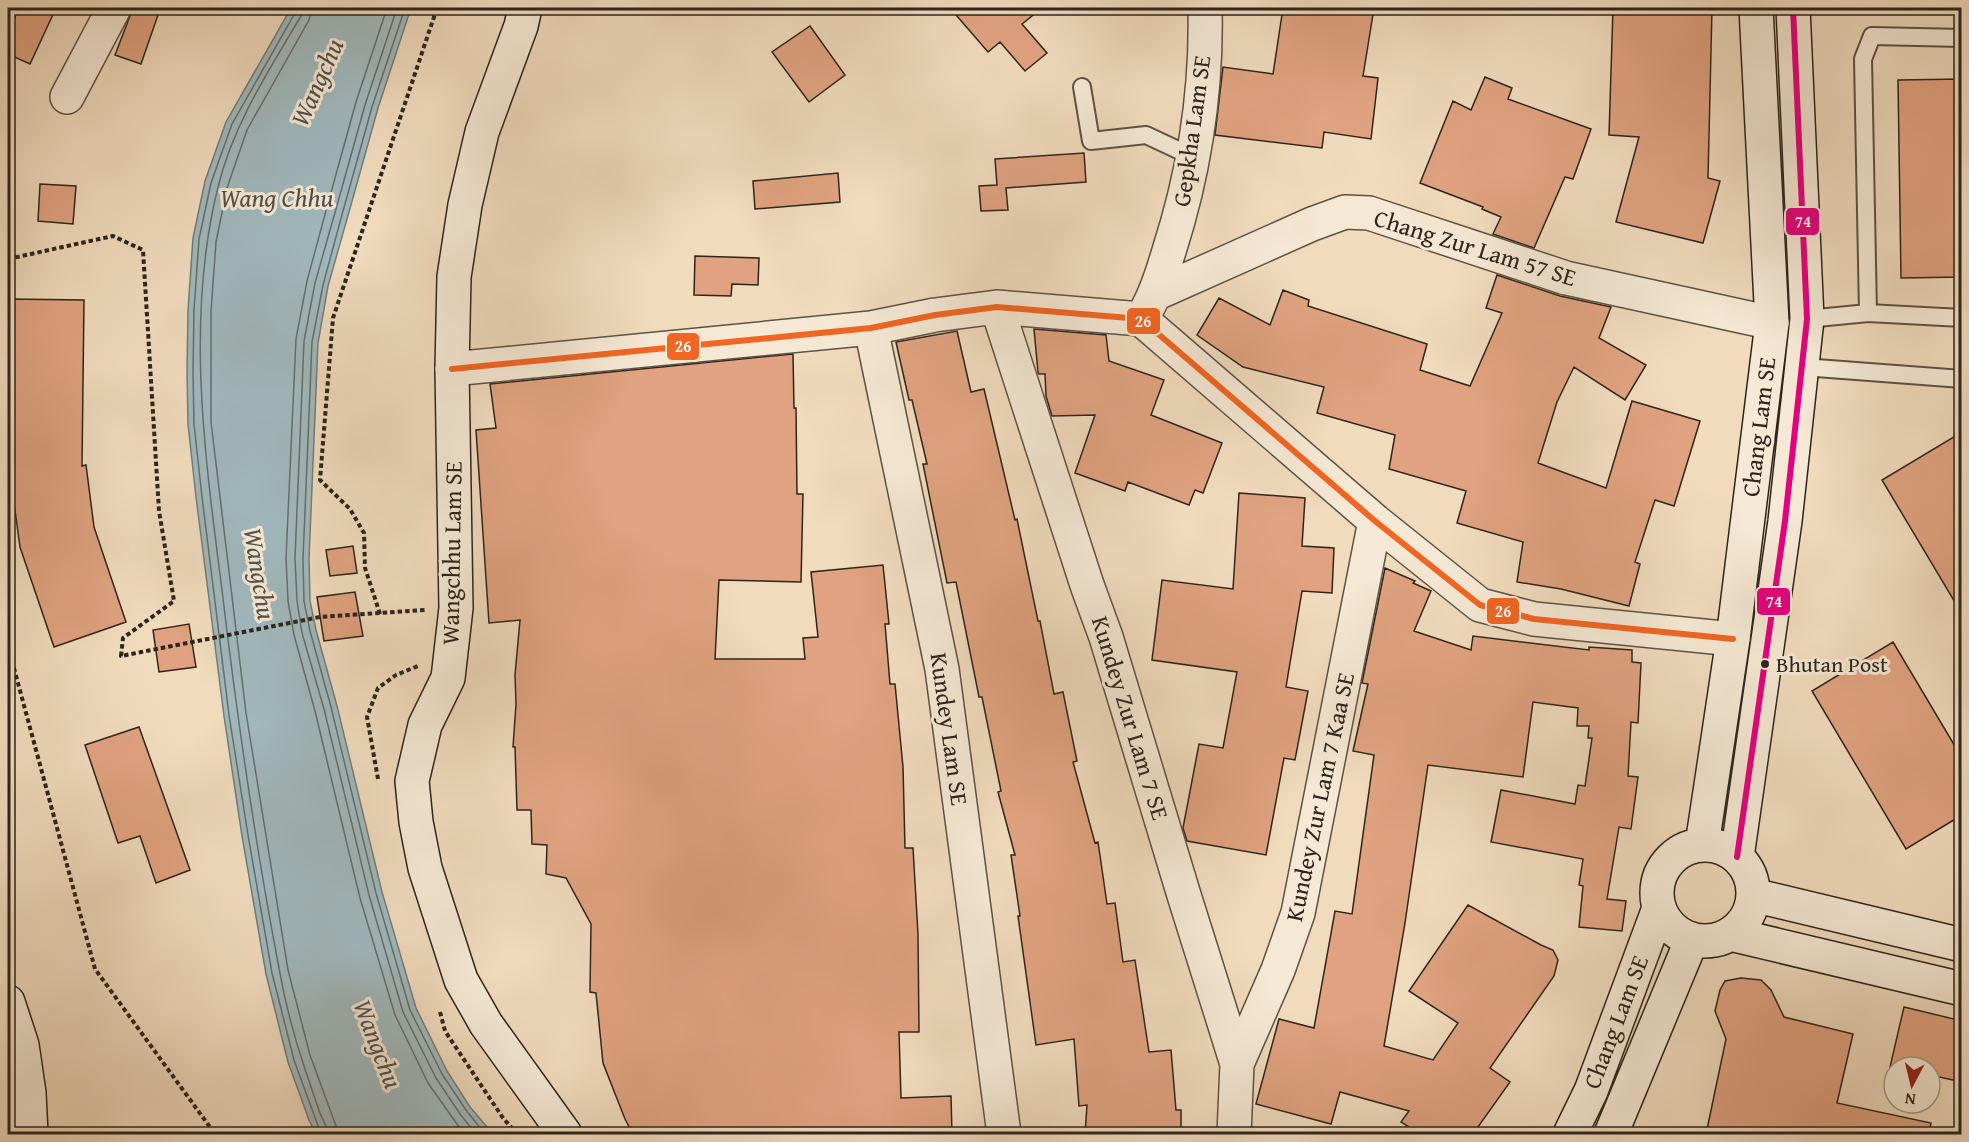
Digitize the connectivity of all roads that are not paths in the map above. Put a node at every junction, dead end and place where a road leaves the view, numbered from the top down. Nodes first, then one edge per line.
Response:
1 (114, 8) edge
2 (525, 8) edge
3 (1205, 8) edge
4 (1756, 8) edge
5 (1793, 8) edge
6 (1962, 38) edge
7 (1082, 87) dead end
8 (67, 98) dead end
9 (1193, 157) junction
10 (997, 307) junction
11 (1148, 307) junction
12 (1868, 313) junction
13 (1962, 318) edge
14 (1807, 319) junction
15 (1772, 323) junction
16 (871, 328) junction
17 (1803, 367) junction
18 (452, 369) junction
19 (1962, 379) edge
20 (1375, 521) junction
21 (1733, 639) junction
22 (1702, 844) junction
23 (1737, 857) junction
24 (1753, 895) junction
25 (1659, 908) junction
26 (1730, 934) junction
27 (1692, 939) junction
28 (1962, 945) edge
29 (1962, 989) edge
30 (8, 1002) edge
31 (1238, 1064) junction
32 (31, 1134) edge
33 (565, 1134) edge
34 (1004, 1134) edge
35 (1233, 1134) edge
36 (1570, 1134) edge
37 (1611, 1134) edge

1 - 8 street
2 - 18 street, Wangchhu Lam SE
3 - 9 street, Gepkha Lam SE
4 - 15 street, Chang Lam SE
5 - 14 street, Chang Lam SE
6 - 12 lane
7 - 9 lane
9 - 11 street, Gepkha Lam SE
10 - 11 street
10 - 16 street
10 - 31 street, Kundey Zur Lam 7 SE
11 - 15 street, Chang Zur Lam 57 SE
11 - 20 street
12 - 13 lane
12 - 14 lane
14 - 17 street, Chang Lam SE
15 - 21 street, Chang Lam SE
16 - 18 street
16 - 34 street, Kundey Lam SE
17 - 19 lane
17 - 23 street, Chang Lam SE
18 - 33 street, Wangchhu Lam SE
20 - 21 street
20 - 31 street, Kundey Zur Lam 7 Kaa SE
21 - 22 street, Chang Lam SE
22 - 23 street
22 - 25 street
23 - 24 street
24 - 26 street
24 - 28 street
25 - 27 street
25 - 36 street, Chang Lam SE
26 - 27 street
26 - 29 street
27 - 37 street, Chang Lam SE
30 - 32 street
31 - 35 street, Kundey Zur Lam 7 SE

